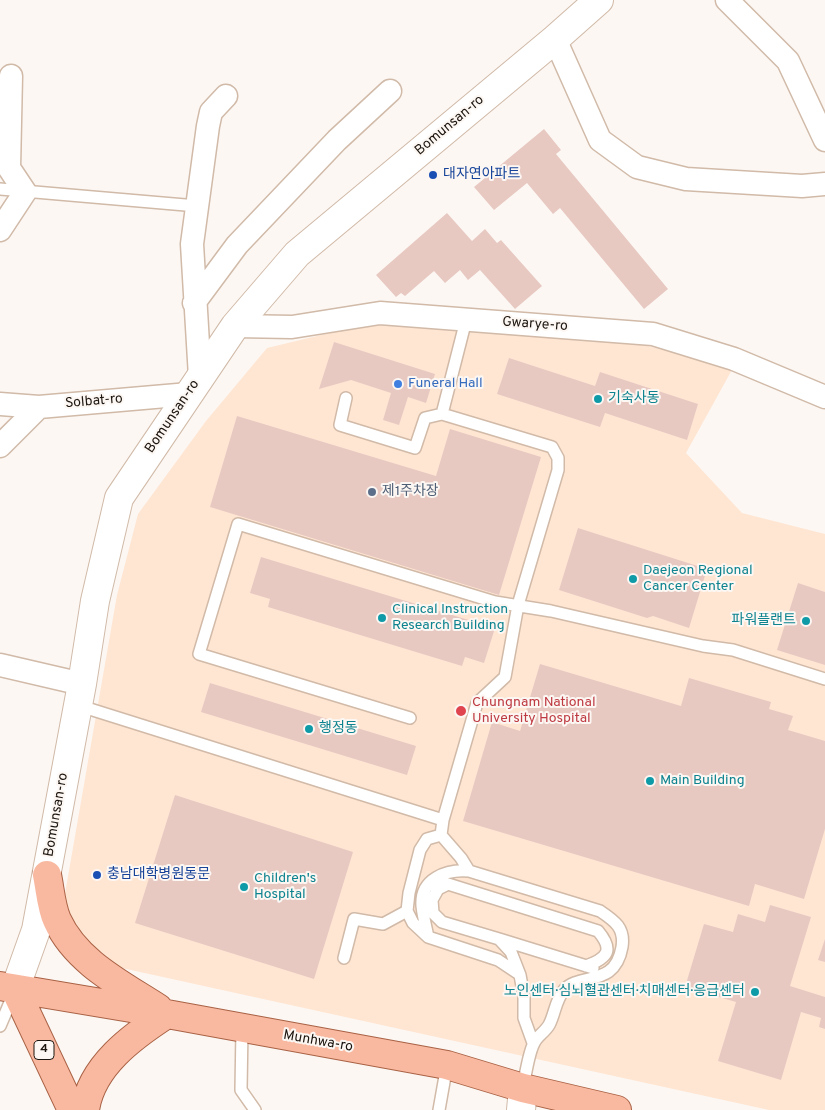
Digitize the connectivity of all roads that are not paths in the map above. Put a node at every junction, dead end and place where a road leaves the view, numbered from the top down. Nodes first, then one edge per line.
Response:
1 (598, 0) edge
2 (727, 0) edge
3 (555, 39) junction
4 (11, 76) dead end
5 (390, 92) dead end
6 (226, 96) dead end
7 (825, 140) edge
8 (825, 184) edge
9 (0, 189) edge
10 (25, 192) junction
11 (197, 206) junction
12 (0, 230) edge
13 (194, 303) junction
14 (466, 320) junction
15 (234, 326) junction
16 (194, 386) junction
17 (825, 397) edge
18 (346, 398) dead end
19 (0, 404) edge
20 (39, 407) junction
21 (442, 414) junction
22 (0, 446) edge
23 (518, 604) junction
24 (0, 665) edge
25 (825, 679) edge
26 (80, 694) junction
27 (410, 718) dead end
28 (443, 820) junction
29 (441, 835) junction
30 (468, 871) junction
31 (47, 875) junction
32 (407, 911) junction
33 (428, 937) junction
34 (500, 939) junction
35 (344, 958) dead end
36 (586, 966) junction
37 (608, 972) junction
38 (520, 975) junction
39 (8, 988) edge
40 (167, 1014) junction
41 (0, 1026) edge
42 (242, 1029) junction
43 (533, 1043) junction
44 (447, 1065) junction
45 (522, 1099) edge
46 (72, 1110) edge
47 (85, 1110) edge
48 (255, 1110) edge
49 (439, 1110) edge
50 (617, 1110) edge

1 - 3 main road, Bomunsan-ro
2 - 7 street
3 - 8 street
3 - 15 main road, Bomunsan-ro
4 - 10 street
5 - 13 street
6 - 11 street
9 - 10 lane
10 - 11 lane
10 - 12 street
11 - 13 street
13 - 16 street
14 - 15 street, Gwarye-ro
14 - 17 street, Gwarye-ro
14 - 21 lane
15 - 16 main road, Bomunsan-ro
16 - 20 street, Solbat-ro
16 - 26 main road, Bomunsan-ro
18 - 21 lane
19 - 20 street, Solbat-ro
20 - 22 street
21 - 23 lane
23 - 25 lane
23 - 27 lane
23 - 28 lane
24 - 26 street
26 - 28 lane
26 - 31 main road, Bomunsan-ro
28 - 29 lane
29 - 30 lane
29 - 32 lane
30 - 33 lane
30 - 37 lane
31 - 39 main road, Bomunsan-ro
31 - 40 main road
32 - 33 lane
32 - 35 lane
33 - 38 lane
34 - 36 lane
34 - 36 lane
34 - 38 lane
36 - 37 lane
37 - 43 lane
38 - 43 lane
39 - 40 main road, Munhwa-ro
39 - 41 lane
39 - 46 main road, 4
40 - 42 main road, Munhwa-ro
40 - 47 main road
42 - 44 main road, Munhwa-ro
42 - 48 lane
43 - 45 lane
44 - 45 main road, Munhwa-ro
44 - 49 lane
45 - 50 main road, Munhwa-ro

